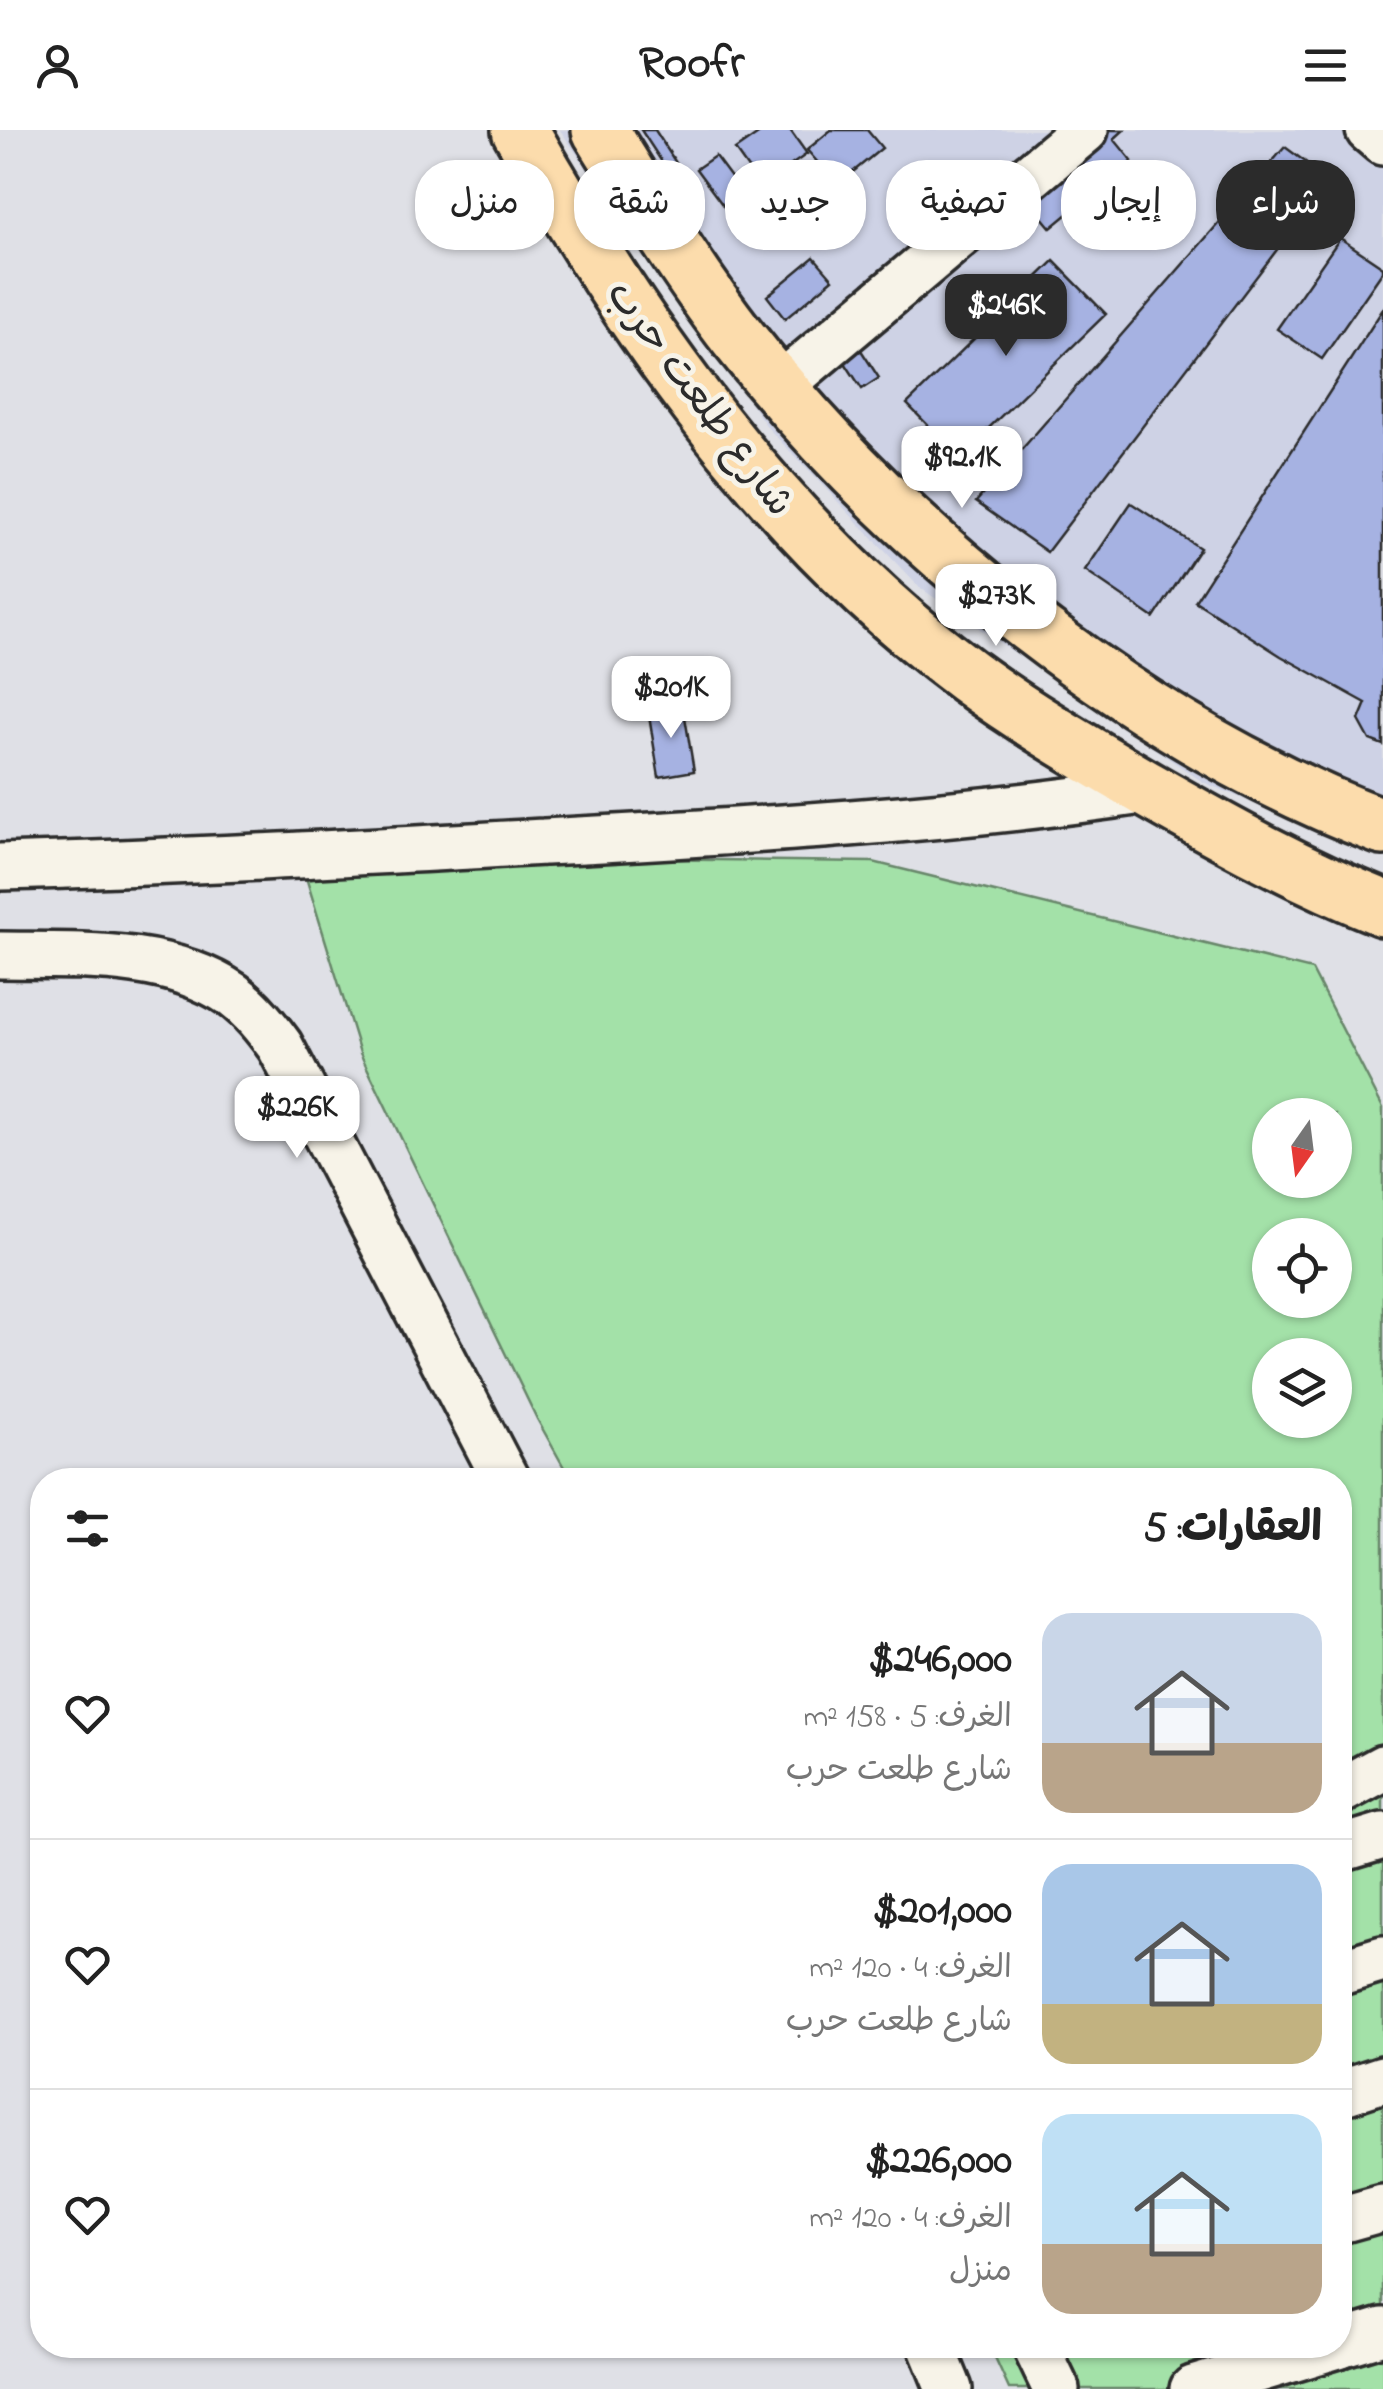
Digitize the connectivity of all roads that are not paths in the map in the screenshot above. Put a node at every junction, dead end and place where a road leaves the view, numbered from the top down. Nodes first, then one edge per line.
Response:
1 (520, 130) edge
2 (600, 130) edge
3 (1085, 130) edge
4 (1369, 130) edge
5 (1383, 142) edge
6 (780, 386) junction
7 (1053, 640) junction
8 (1010, 704) junction
9 (1149, 790) junction
10 (1319, 800) junction
11 (1383, 827) edge
12 (0, 868) edge
13 (1293, 869) junction
14 (1383, 908) edge
15 (0, 954) edge
16 (500, 1468) edge
17 (1383, 1768) edge
18 (1352, 1785) edge
19 (1383, 1836) edge
20 (1352, 1845) edge
21 (1383, 1959) edge
22 (1352, 1968) edge
23 (1383, 2079) edge
24 (1352, 2088) edge
25 (1383, 2208) edge
26 (1352, 2217) edge
27 (1383, 2331) edge
28 (1352, 2341) edge
29 (936, 2358) edge
30 (1041, 2358) edge
31 (1296, 2358) edge
32 (949, 2389) edge
33 (1056, 2389) edge
34 (1193, 2389) edge

1 - 8 main road, شارع طلعت حرب
2 - 6 main road, شارع طلعت حرب
3 - 6 street
4 - 5 street
6 - 7 main road, شارع طلعت حرب
7 - 8 main road
7 - 10 main road, شارع طلعت حرب
8 - 9 main road, شارع طلعت حرب
9 - 12 street
9 - 13 main road, شارع طلعت حرب
10 - 11 main road, شارع طلعت حرب
10 - 13 main road
13 - 14 main road, شارع طلعت حرب
15 - 16 street
17 - 18 street
19 - 20 street
21 - 22 street
23 - 24 street
25 - 26 street
27 - 28 street
29 - 32 street
30 - 33 street
31 - 34 street

